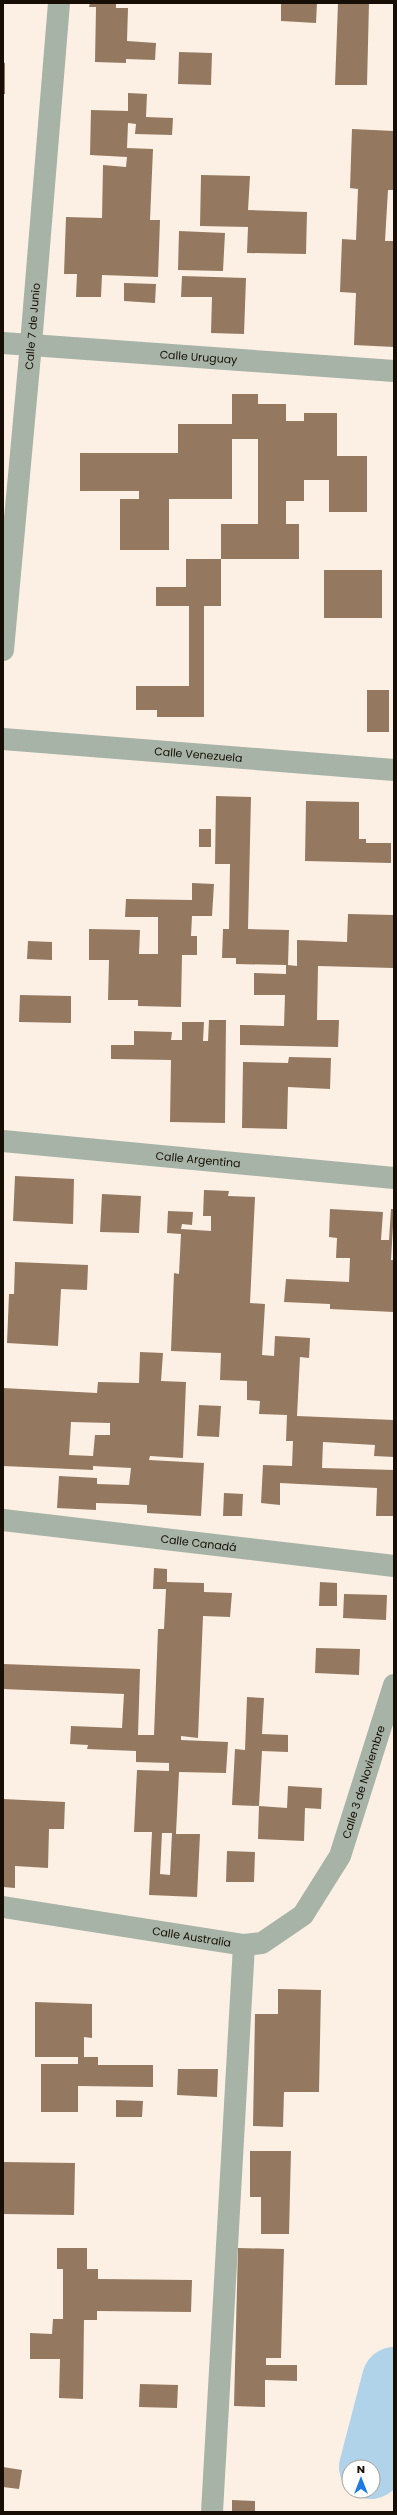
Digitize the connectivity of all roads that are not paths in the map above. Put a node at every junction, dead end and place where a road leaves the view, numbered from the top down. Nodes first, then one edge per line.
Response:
1 (59, 3) edge
2 (3, 343) edge
3 (31, 344) junction
4 (394, 371) edge
5 (3, 650) edge
6 (3, 739) edge
7 (394, 770) edge
8 (3, 1141) edge
9 (394, 1178) edge
10 (3, 1520) edge
11 (394, 1566) edge
12 (394, 1685) edge
13 (340, 1856) joint
14 (3, 1907) edge
15 (244, 1945) junction
16 (212, 2512) edge

1 - 3 street, Calle 7 de Junio
2 - 3 street, Calle Uruguay
3 - 4 street, Calle Uruguay
3 - 5 street, Calle 7 de Junio
6 - 7 street, Calle Venezuela
8 - 9 street, Calle Argentina
10 - 11 street, Calle Canadá
12 - 13 street, Calle 3 de Noviembre
13 - 15 street, Calle Australia
14 - 15 street, Calle Australia
15 - 16 street

